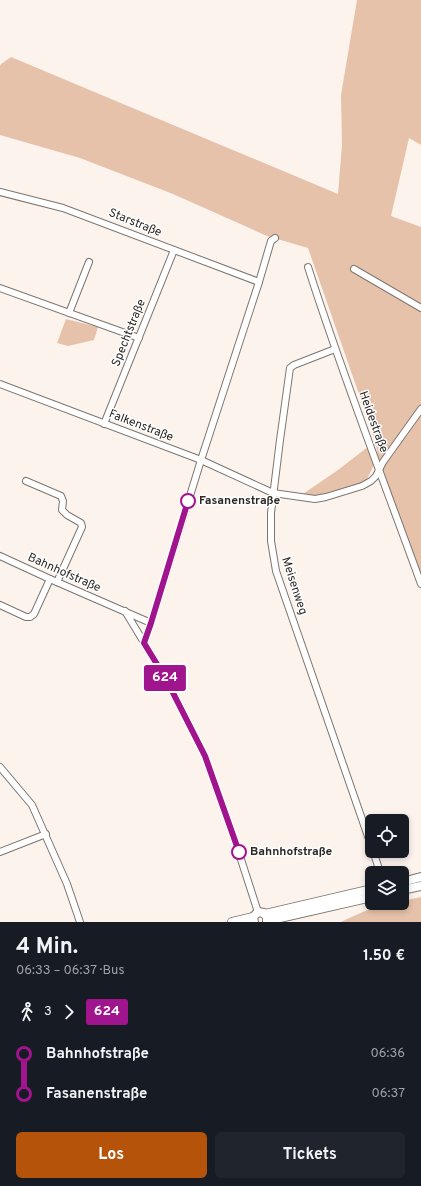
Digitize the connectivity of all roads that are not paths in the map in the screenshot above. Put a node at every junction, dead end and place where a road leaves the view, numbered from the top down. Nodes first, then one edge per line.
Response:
1 (0, 192) edge
2 (274, 238) dead end
3 (174, 250) junction
4 (89, 262) dead end
5 (308, 267) dead end
6 (354, 269) dead end
7 (259, 282) junction
8 (0, 288) edge
9 (421, 308) edge
10 (69, 313) junction
11 (139, 338) junction
12 (335, 350) junction
13 (0, 384) edge
14 (421, 409) edge
15 (104, 424) junction
16 (201, 460) junction
17 (379, 470) junction
18 (26, 481) dead end
19 (273, 493) junction
20 (0, 556) edge
21 (50, 579) junction
22 (57, 582) junction
23 (421, 584) edge
24 (0, 605) edge
25 (125, 611) junction
26 (151, 623) junction
27 (144, 643) junction
28 (0, 767) edge
29 (365, 828) edge
30 (46, 834) junction
31 (0, 852) edge
32 (421, 877) edge
33 (409, 880) edge
34 (421, 886) edge
35 (409, 889) edge
36 (365, 891) edge
37 (365, 898) edge
38 (261, 918) edge
39 (80, 922) edge
40 (232, 922) edge

1 - 3 street, Starstraße
2 - 7 street
3 - 7 street, Starstraße
3 - 11 street, Spechtstraße
4 - 10 street
5 - 12 street, Heidestraße
6 - 9 street
7 - 16 street
8 - 10 street
10 - 11 street
11 - 15 street, Spechtstraße
12 - 17 street, Heidestraße
12 - 19 street, Meisenweg
13 - 15 street, Falkenstraße
14 - 17 street, Falkenstraße
15 - 16 street, Falkenstraße
16 - 19 street, Falkenstraße
16 - 26 street
17 - 19 street, Falkenstraße
17 - 23 street, Heidestraße
18 - 22 street
19 - 29 street, Meisenweg
20 - 21 street, Bahnhofstraße
21 - 22 street, Bahnhofstraße
21 - 24 street
22 - 25 street, Bahnhofstraße
25 - 26 street
25 - 27 street
26 - 27 street
27 - 38 street
28 - 30 street
30 - 31 street
30 - 39 street
32 - 33 street
34 - 35 street
36 - 38 street
37 - 38 street
38 - 40 street

